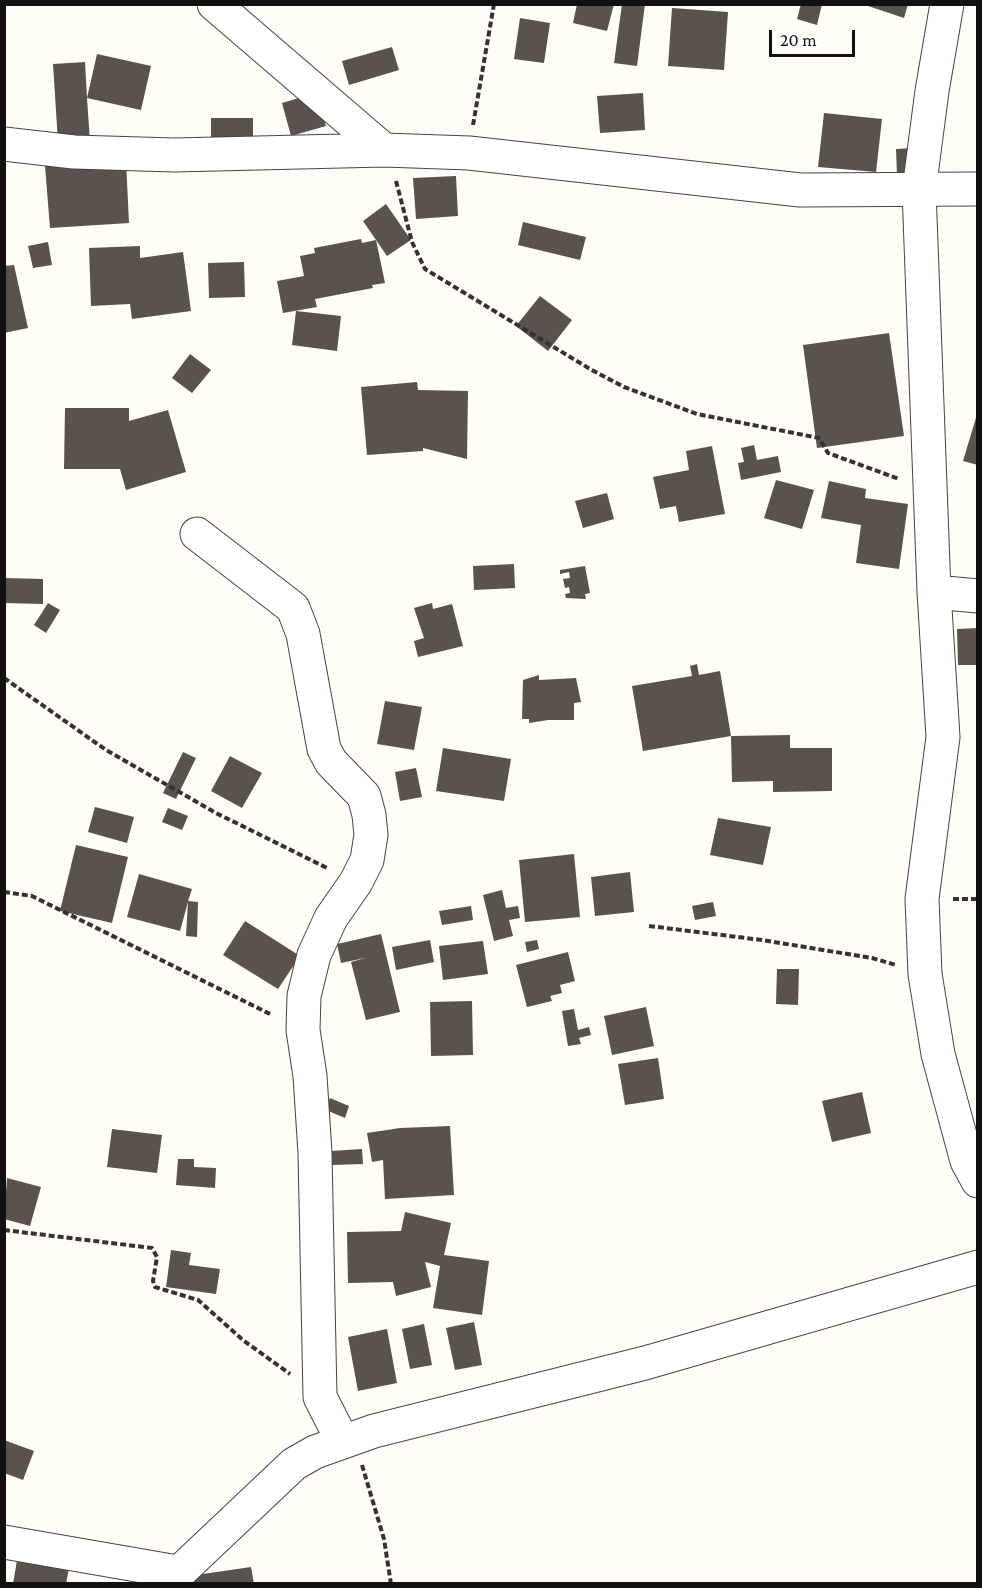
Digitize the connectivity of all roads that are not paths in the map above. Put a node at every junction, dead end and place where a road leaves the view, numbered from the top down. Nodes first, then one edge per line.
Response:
1 (214, 4) edge
2 (947, 4) edge
3 (4, 144) edge
4 (384, 150) junction
5 (978, 189) edge
6 (919, 190) junction
7 (197, 534) dead end
8 (934, 592) junction
9 (978, 596) edge
10 (978, 1181) edge
11 (978, 1267) edge
12 (343, 1442) junction
13 (4, 1542) edge
14 (172, 1578) edge

1 - 4 street
2 - 6 street
3 - 4 street
4 - 6 street
5 - 6 street
6 - 8 street
7 - 12 street
8 - 9 street
8 - 10 street
11 - 12 street
12 - 14 street
13 - 14 street

